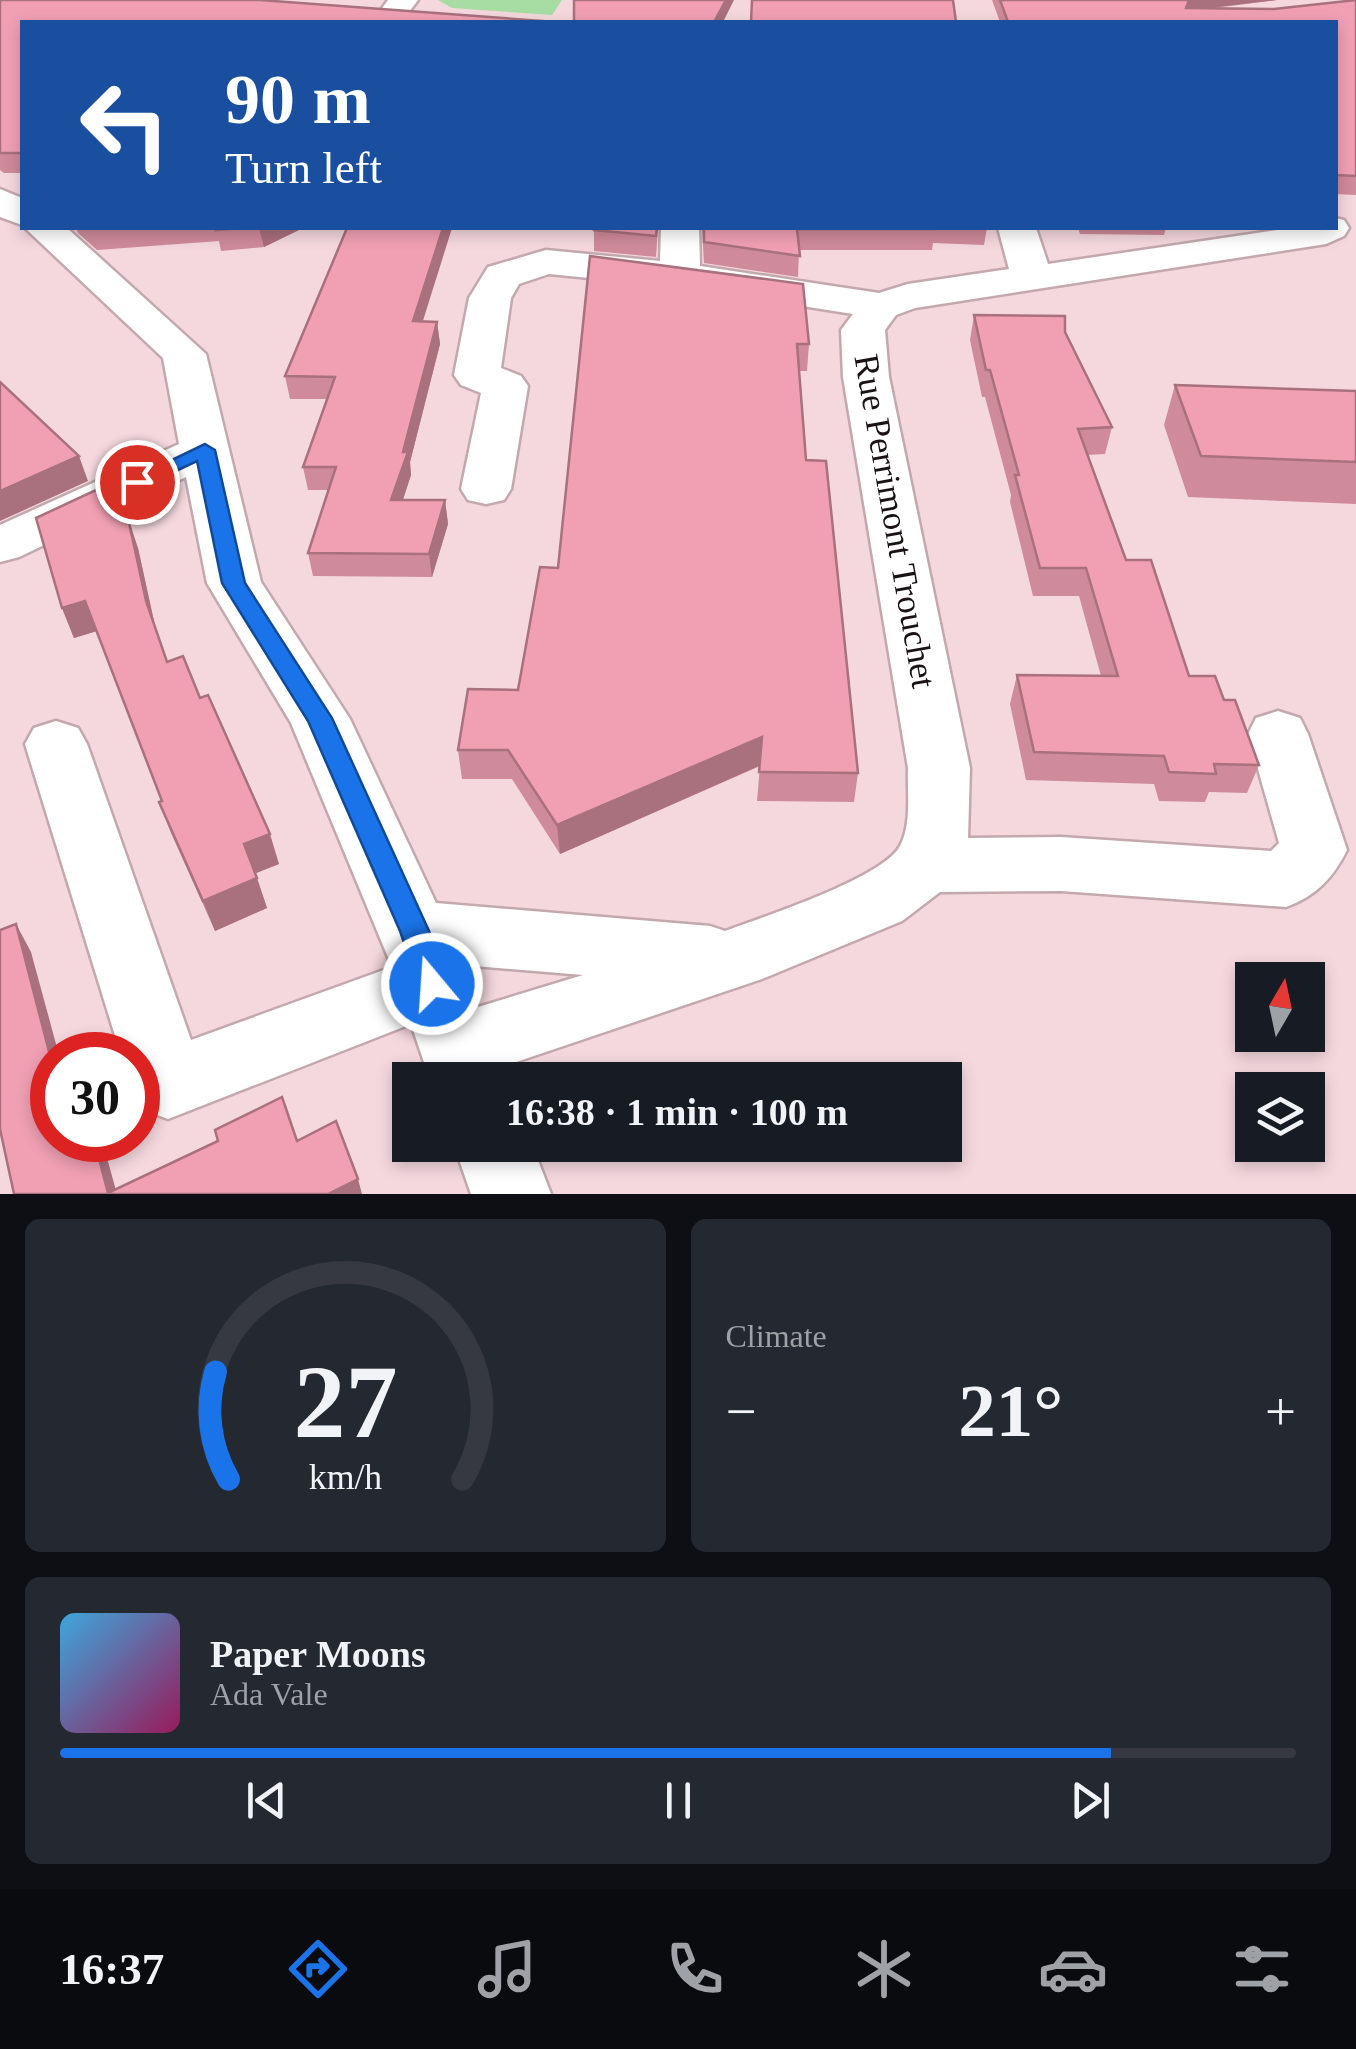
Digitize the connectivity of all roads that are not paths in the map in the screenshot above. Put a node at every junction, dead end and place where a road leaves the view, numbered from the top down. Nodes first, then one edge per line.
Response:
1 (398, 7) edge
2 (355, 11) edge
3 (431, 17) edge
4 (46, 230) edge
5 (680, 230) edge
6 (1018, 230) edge
7 (1328, 230) edge
8 (680, 275) junction
9 (1032, 277) junction
10 (881, 306) junction
11 (205, 450) junction
12 (486, 489) dead end
13 (0, 545) edge
14 (1278, 734) dead end
15 (56, 744) dead end
16 (927, 864) junction
17 (738, 958) junction
18 (443, 1011) edge
19 (499, 1162) edge
20 (511, 1194) edge

1 - 2 street
1 - 3 street
4 - 11 street
5 - 8 street
6 - 9 street
7 - 9 street, Rue Perrimont Trouchet
8 - 10 street
8 - 12 street
9 - 10 street, Rue Perrimont Trouchet
10 - 16 street, Rue Perrimont Trouchet
11 - 13 street
11 - 18 street
14 - 16 street
15 - 18 street
16 - 17 street
17 - 18 street
17 - 18 street
19 - 20 street

